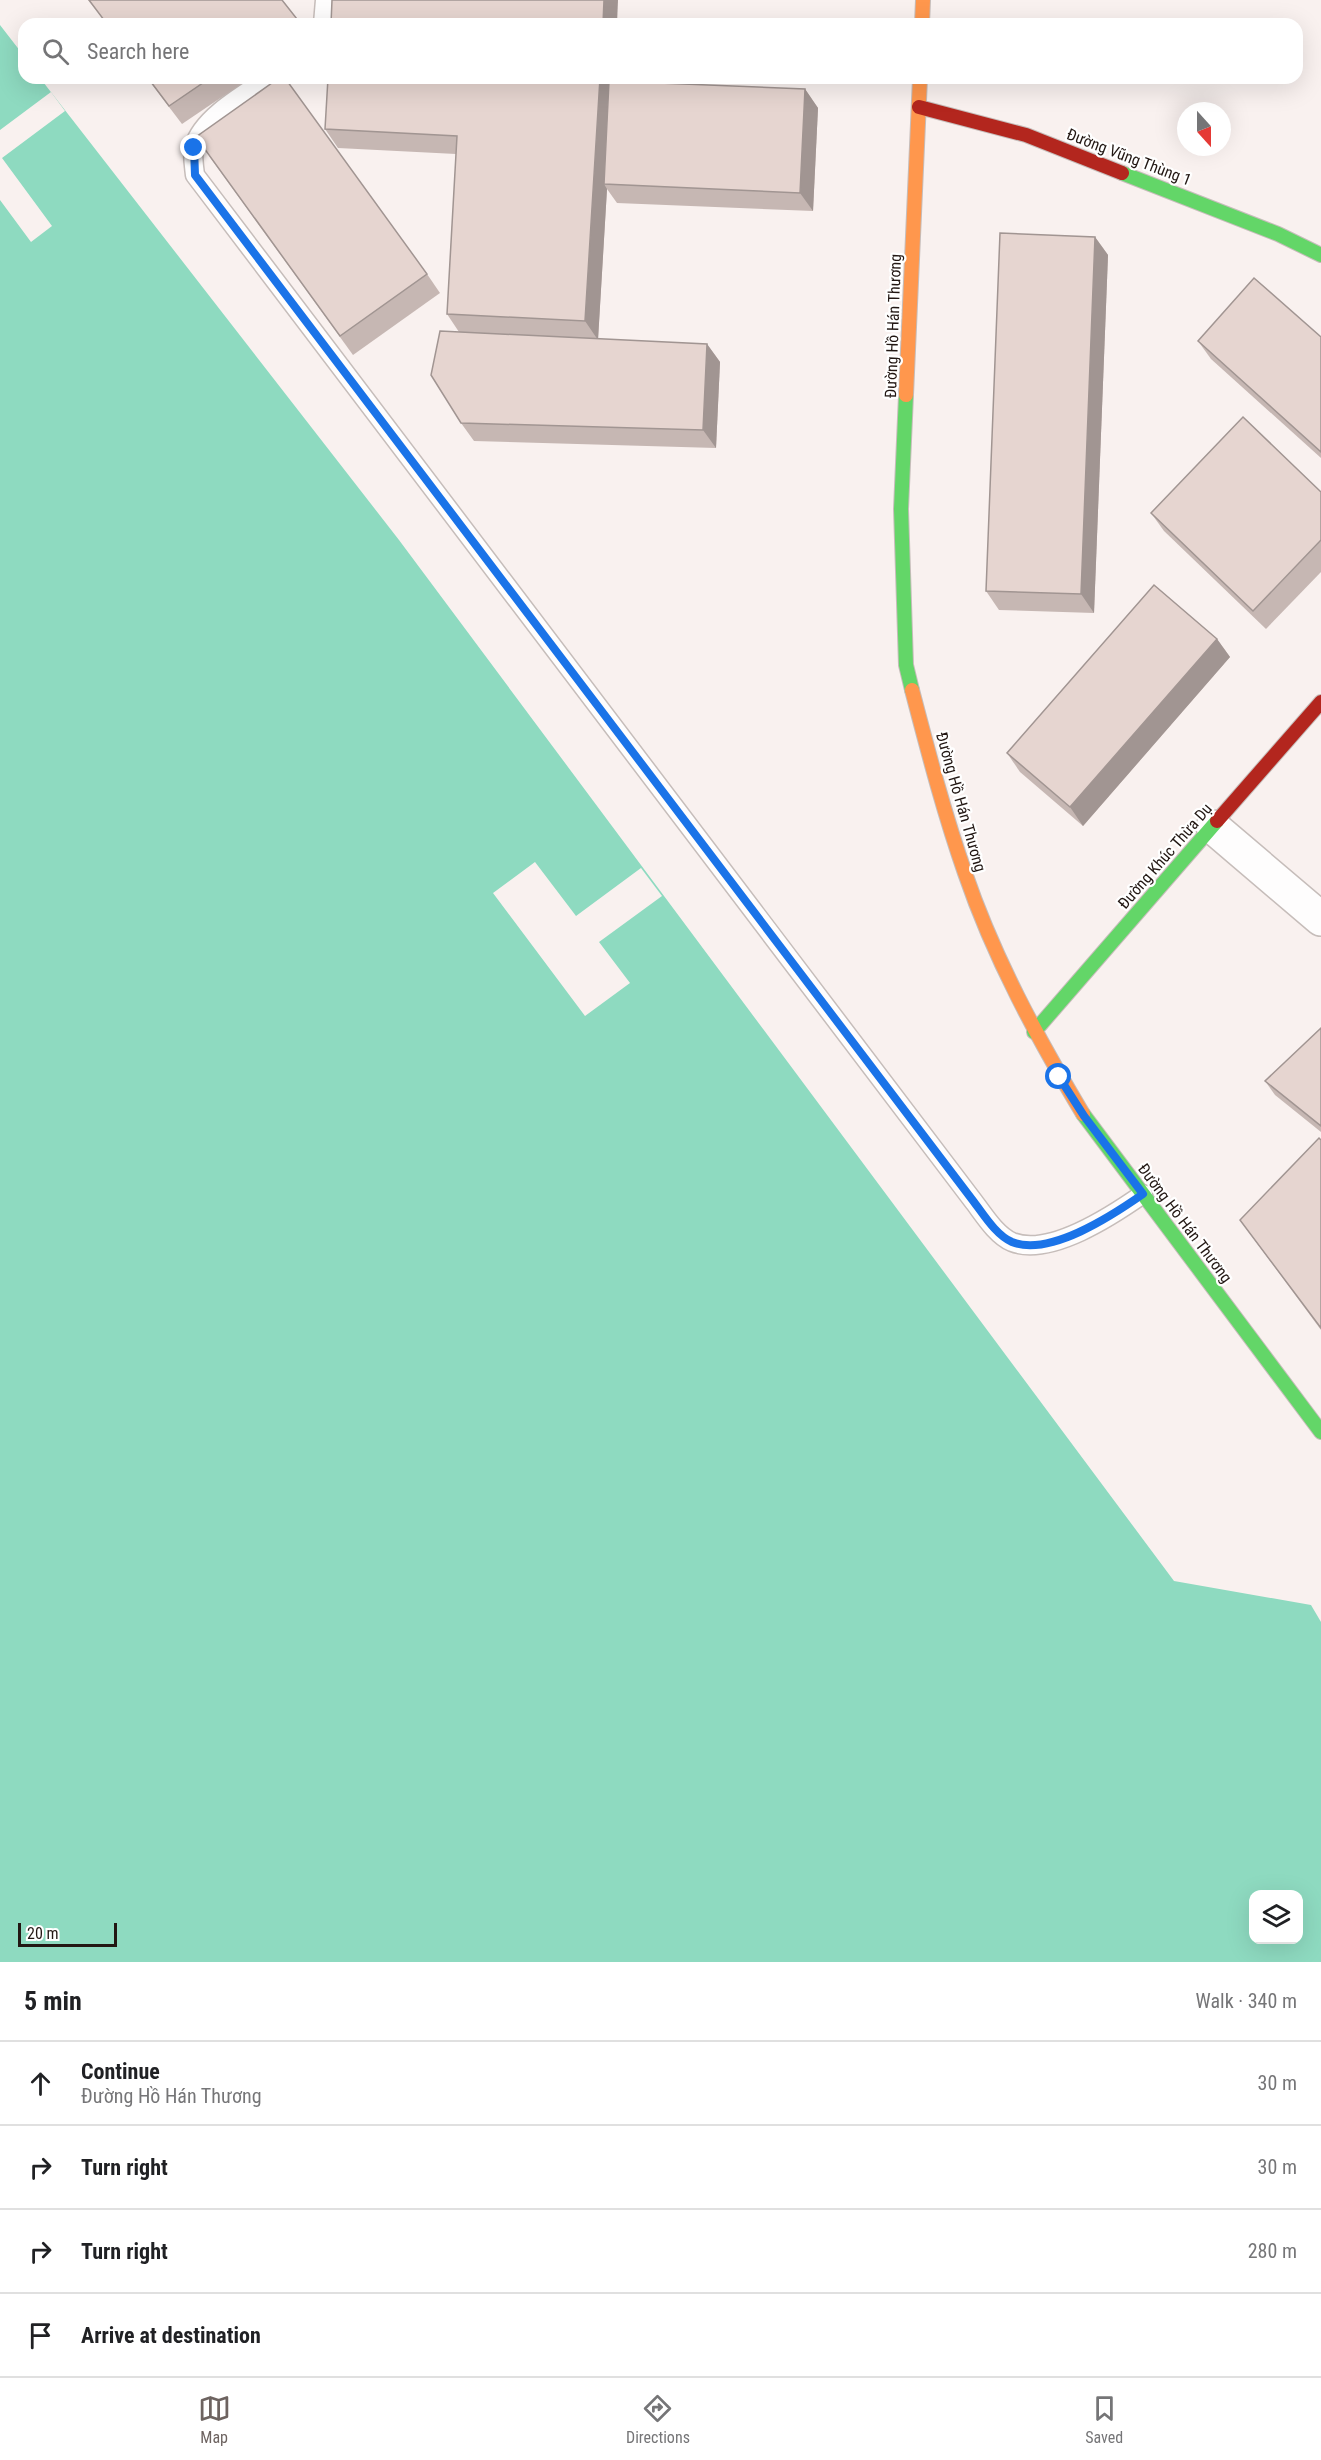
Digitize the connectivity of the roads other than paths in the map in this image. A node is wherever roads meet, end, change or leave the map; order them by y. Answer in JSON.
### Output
{"nodes":[{"id":1,"x":325,"y":0,"type":"edge"},
{"id":2,"x":923,"y":0,"type":"edge"},
{"id":3,"x":324,"y":18,"type":"edge"},
{"id":4,"x":922,"y":18,"type":"edge"},
{"id":5,"x":260,"y":84,"type":"edge"},
{"id":6,"x":920,"y":84,"type":"edge"},
{"id":7,"x":919,"y":107,"type":"junction"},
{"id":8,"x":1321,"y":254,"type":"edge"},
{"id":9,"x":1321,"y":702,"type":"edge"},
{"id":10,"x":1213,"y":827,"type":"junction"},
{"id":11,"x":1321,"y":919,"type":"edge"},
{"id":12,"x":1034,"y":1032,"type":"junction"},
{"id":13,"x":1143,"y":1194,"type":"junction"},
{"id":14,"x":1321,"y":1432,"type":"edge"}],
"edges":[{"from":1,"to":3,"type":"lane"},
{"from":2,"to":4,"type":"street"},
{"from":5,"to":13,"type":"lane"},
{"from":6,"to":7,"type":"street","name":"Đường Hồ Hán Thương"},
{"from":7,"to":8,"type":"street","name":"Đường Vũng Thùng 1"},
{"from":7,"to":12,"type":"street","name":"Đường Hồ Hán Thương"},
{"from":9,"to":10,"type":"street","name":"Đường Khúc Thừa Dụ"},
{"from":10,"to":11,"type":"street"},
{"from":10,"to":12,"type":"street","name":"Đường Khúc Thừa Dụ"},
{"from":12,"to":13,"type":"street","name":"Đường Hồ Hán Thương"},
{"from":13,"to":14,"type":"street","name":"Đường Hồ Hán Thương"}]}
